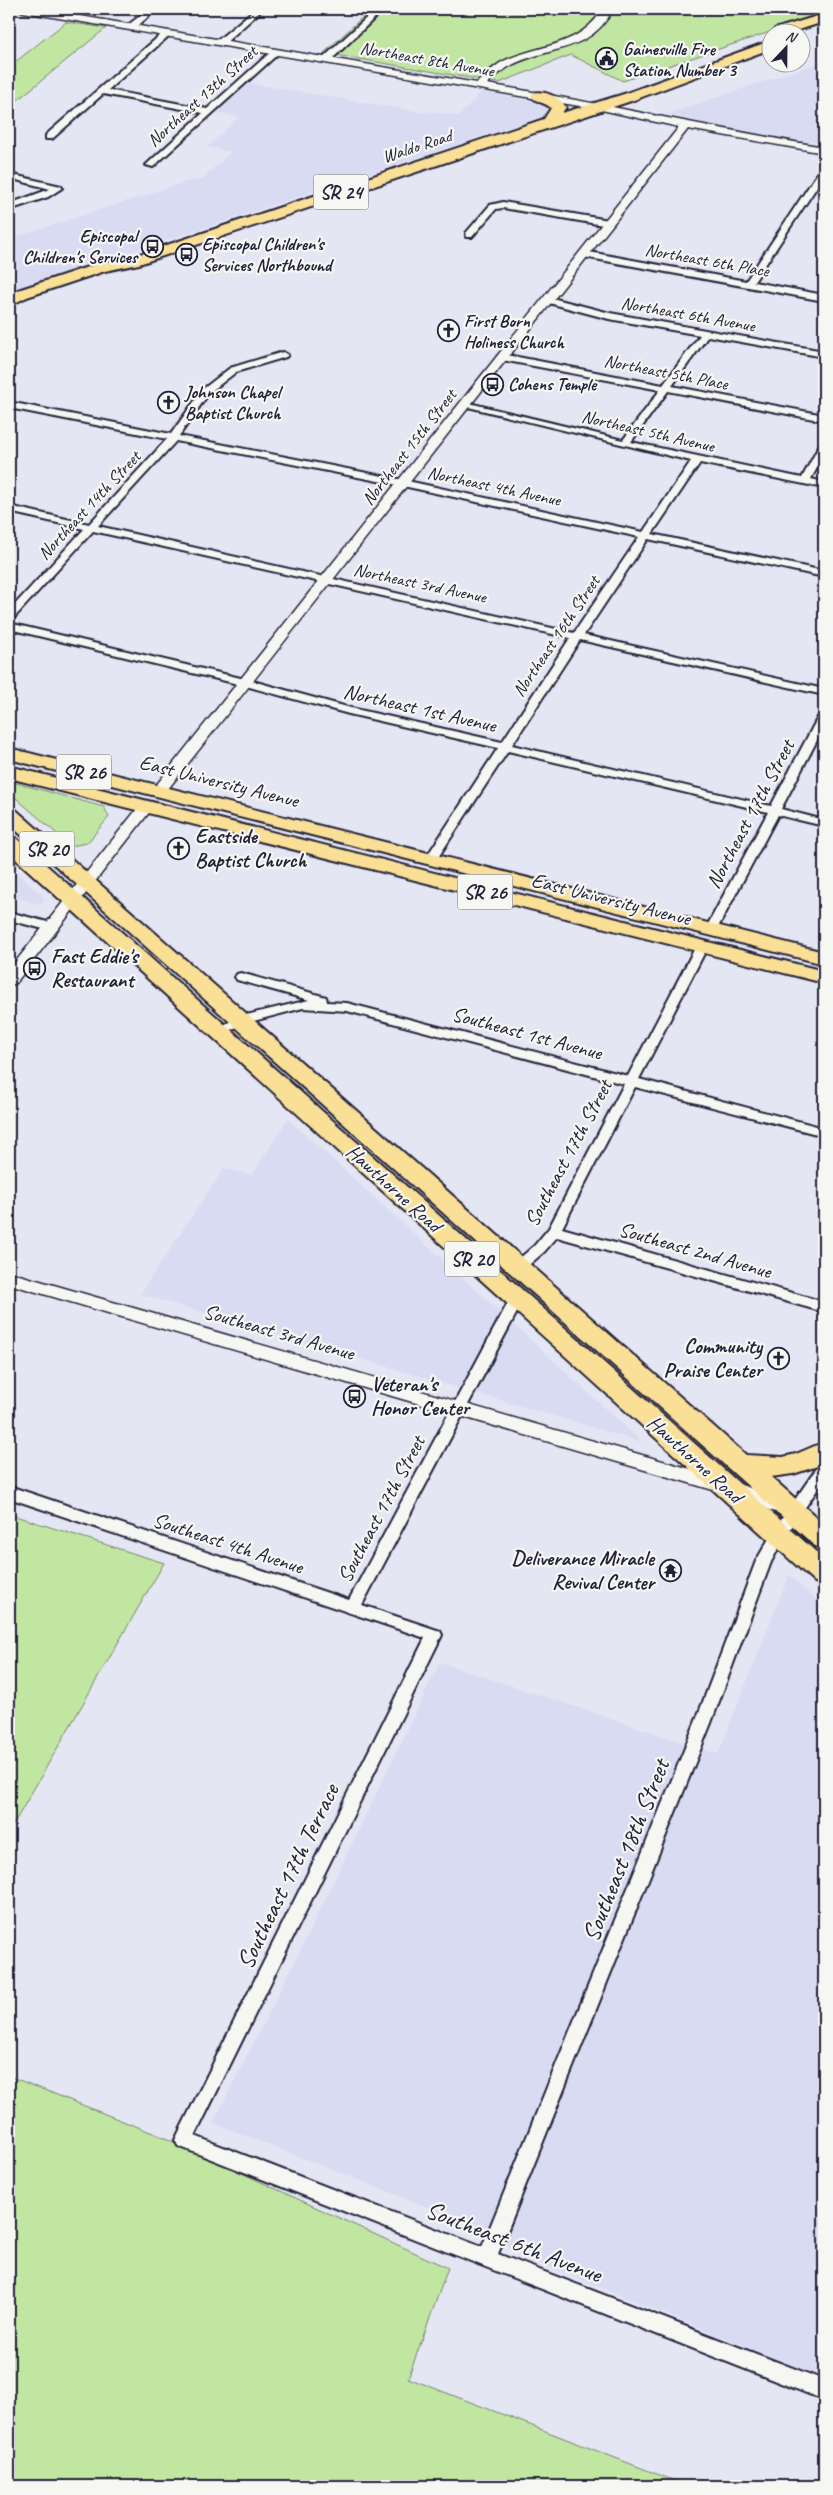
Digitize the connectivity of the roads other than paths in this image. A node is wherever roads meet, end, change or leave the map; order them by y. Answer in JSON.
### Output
{"nodes":[{"id":1,"x":23,"y":9,"type":"edge"},
{"id":2,"x":153,"y":9,"type":"edge"},
{"id":3,"x":259,"y":9,"type":"edge"},
{"id":4,"x":380,"y":9,"type":"edge"},
{"id":5,"x":608,"y":9,"type":"edge"},
{"id":6,"x":48,"y":11,"type":"edge"},
{"id":7,"x":824,"y":18,"type":"edge"},
{"id":8,"x":810,"y":22,"type":"edge"},
{"id":9,"x":131,"y":27,"type":"junction"},
{"id":10,"x":824,"y":27,"type":"edge"},
{"id":11,"x":810,"y":32,"type":"edge"},
{"id":12,"x":168,"y":33,"type":"junction"},
{"id":13,"x":760,"y":40,"type":"edge"},
{"id":14,"x":221,"y":42,"type":"junction"},
{"id":15,"x":760,"y":49,"type":"edge"},
{"id":16,"x":276,"y":52,"type":"junction"},
{"id":17,"x":326,"y":60,"type":"junction"},
{"id":18,"x":480,"y":86,"type":"junction"},
{"id":19,"x":100,"y":91,"type":"junction"},
{"id":20,"x":538,"y":96,"type":"junction"},
{"id":21,"x":597,"y":106,"type":"junction"},
{"id":22,"x":208,"y":112,"type":"junction"},
{"id":23,"x":548,"y":124,"type":"junction"},
{"id":24,"x":686,"y":125,"type":"junction"},
{"id":25,"x":50,"y":137,"type":"dead end"},
{"id":26,"x":824,"y":150,"type":"edge"},
{"id":27,"x":150,"y":166,"type":"dead end"},
{"id":28,"x":824,"y":170,"type":"edge"},
{"id":29,"x":9,"y":176,"type":"edge"},
{"id":30,"x":9,"y":206,"type":"edge"},
{"id":31,"x":609,"y":223,"type":"junction"},
{"id":32,"x":469,"y":235,"type":"dead end"},
{"id":33,"x":584,"y":254,"type":"junction"},
{"id":34,"x":748,"y":284,"type":"junction"},
{"id":35,"x":824,"y":298,"type":"edge"},
{"id":36,"x":548,"y":300,"type":"junction"},
{"id":37,"x":9,"y":302,"type":"edge"},
{"id":38,"x":706,"y":333,"type":"junction"},
{"id":39,"x":824,"y":354,"type":"edge"},
{"id":40,"x":283,"y":355,"type":"dead end"},
{"id":41,"x":502,"y":357,"type":"junction"},
{"id":42,"x":666,"y":388,"type":"junction"},
{"id":43,"x":9,"y":405,"type":"edge"},
{"id":44,"x":465,"y":405,"type":"junction"},
{"id":45,"x":824,"y":418,"type":"edge"},
{"id":46,"x":173,"y":438,"type":"junction"},
{"id":47,"x":626,"y":442,"type":"junction"},
{"id":48,"x":824,"y":446,"type":"edge"},
{"id":49,"x":696,"y":460,"type":"junction"},
{"id":50,"x":805,"y":481,"type":"junction"},
{"id":51,"x":403,"y":483,"type":"junction"},
{"id":52,"x":824,"y":485,"type":"edge"},
{"id":53,"x":9,"y":509,"type":"edge"},
{"id":54,"x":91,"y":527,"type":"junction"},
{"id":55,"x":645,"y":535,"type":"junction"},
{"id":56,"x":824,"y":574,"type":"edge"},
{"id":57,"x":326,"y":580,"type":"junction"},
{"id":58,"x":9,"y":617,"type":"edge"},
{"id":59,"x":9,"y":626,"type":"edge"},
{"id":60,"x":578,"y":635,"type":"junction"},
{"id":61,"x":245,"y":682,"type":"junction"},
{"id":62,"x":824,"y":692,"type":"edge"},
{"id":63,"x":824,"y":717,"type":"edge"},
{"id":64,"x":505,"y":746,"type":"junction"},
{"id":65,"x":9,"y":753,"type":"edge"},
{"id":66,"x":9,"y":772,"type":"edge"},
{"id":67,"x":159,"y":791,"type":"junction"},
{"id":68,"x":146,"y":807,"type":"junction"},
{"id":69,"x":775,"y":811,"type":"junction"},
{"id":70,"x":9,"y":814,"type":"edge"},
{"id":71,"x":824,"y":823,"type":"edge"},
{"id":72,"x":9,"y":842,"type":"edge"},
{"id":73,"x":431,"y":859,"type":"junction"},
{"id":74,"x":420,"y":876,"type":"junction"},
{"id":75,"x":79,"y":891,"type":"junction"},
{"id":76,"x":9,"y":916,"type":"edge"},
{"id":77,"x":50,"y":927,"type":"junction"},
{"id":78,"x":706,"y":938,"type":"junction"},
{"id":79,"x":824,"y":958,"type":"edge"},
{"id":80,"x":241,"y":977,"type":"dead end"},
{"id":81,"x":824,"y":977,"type":"edge"},
{"id":82,"x":9,"y":980,"type":"edge"},
{"id":83,"x":347,"y":1007,"type":"junction"},
{"id":84,"x":242,"y":1020,"type":"junction"},
{"id":85,"x":219,"y":1031,"type":"junction"},
{"id":86,"x":631,"y":1082,"type":"junction"},
{"id":87,"x":824,"y":1132,"type":"edge"},
{"id":88,"x":554,"y":1231,"type":"junction"},
{"id":89,"x":518,"y":1267,"type":"junction"},
{"id":90,"x":9,"y":1278,"type":"edge"},
{"id":91,"x":517,"y":1299,"type":"junction"},
{"id":92,"x":824,"y":1307,"type":"edge"},
{"id":93,"x":458,"y":1408,"type":"junction"},
{"id":94,"x":824,"y":1452,"type":"edge"},
{"id":95,"x":738,"y":1462,"type":"junction"},
{"id":96,"x":824,"y":1468,"type":"edge"},
{"id":97,"x":725,"y":1486,"type":"junction"},
{"id":98,"x":9,"y":1492,"type":"edge"},
{"id":99,"x":794,"y":1512,"type":"junction"},
{"id":100,"x":779,"y":1534,"type":"junction"},
{"id":101,"x":824,"y":1539,"type":"edge"},
{"id":102,"x":824,"y":1575,"type":"edge"},
{"id":103,"x":353,"y":1607,"type":"junction"},
{"id":104,"x":434,"y":1635,"type":"joint"},
{"id":105,"x":184,"y":2140,"type":"joint"},
{"id":106,"x":487,"y":2259,"type":"junction"},
{"id":107,"x":824,"y":2390,"type":"edge"}],
"edges":[{"from":1,"to":6,"type":"street","name":"Northeast 8th Avenue"},
{"from":2,"to":9,"type":"street"},
{"from":3,"to":14,"type":"street"},
{"from":4,"to":17,"type":"street"},
{"from":5,"to":18,"type":"street"},
{"from":6,"to":9,"type":"street","name":"Northeast 8th Avenue"},
{"from":7,"to":8,"type":"highway"},
{"from":9,"to":12,"type":"street","name":"Northeast 8th Avenue"},
{"from":10,"to":11,"type":"highway"},
{"from":12,"to":14,"type":"street","name":"Northeast 8th Avenue"},
{"from":12,"to":19,"type":"street"},
{"from":13,"to":21,"type":"highway","name":"Waldo Road","number":"SR 24"},
{"from":14,"to":16,"type":"street","name":"Northeast 8th Avenue"},
{"from":15,"to":21,"type":"highway","name":"Waldo Road","number":"SR 24"},
{"from":16,"to":17,"type":"street","name":"Northeast 8th Avenue"},
{"from":16,"to":22,"type":"street","name":"Northeast 13th Street"},
{"from":17,"to":18,"type":"street","name":"Northeast 8th Avenue"},
{"from":18,"to":20,"type":"street","name":"Northeast 8th Avenue"},
{"from":19,"to":22,"type":"street"},
{"from":19,"to":25,"type":"street"},
{"from":20,"to":21,"type":"street","name":"Northeast 8th Avenue"},
{"from":20,"to":23,"type":"highway"},
{"from":21,"to":23,"type":"highway","name":"Waldo Road","number":"SR 24"},
{"from":21,"to":24,"type":"street","name":"Northeast 8th Avenue"},
{"from":22,"to":27,"type":"street","name":"Northeast 13th Street"},
{"from":23,"to":37,"type":"highway","name":"Waldo Road","number":"SR 24"},
{"from":24,"to":26,"type":"street","name":"Northeast 8th Avenue"},
{"from":24,"to":31,"type":"street","name":"Northeast 15th Street"},
{"from":28,"to":34,"type":"street"},
{"from":29,"to":30,"type":"street"},
{"from":31,"to":32,"type":"street"},
{"from":31,"to":33,"type":"street","name":"Northeast 15th Street"},
{"from":33,"to":34,"type":"street","name":"Northeast 6th Place"},
{"from":33,"to":36,"type":"street","name":"Northeast 15th Street"},
{"from":34,"to":35,"type":"street","name":"Northeast 6th Place"},
{"from":36,"to":38,"type":"street","name":"Northeast 6th Avenue"},
{"from":36,"to":41,"type":"street","name":"Northeast 15th Street"},
{"from":38,"to":39,"type":"street","name":"Northeast 6th Avenue"},
{"from":38,"to":42,"type":"street"},
{"from":40,"to":46,"type":"street"},
{"from":41,"to":42,"type":"street","name":"Northeast 5th Place"},
{"from":41,"to":44,"type":"street","name":"Northeast 15th Street"},
{"from":42,"to":45,"type":"street","name":"Northeast 5th Place"},
{"from":42,"to":47,"type":"street"},
{"from":43,"to":46,"type":"street","name":"Northeast 4th Avenue"},
{"from":44,"to":47,"type":"street","name":"Northeast 5th Avenue"},
{"from":44,"to":51,"type":"street","name":"Northeast 15th Street"},
{"from":46,"to":51,"type":"street","name":"Northeast 4th Avenue"},
{"from":46,"to":54,"type":"street","name":"Northeast 14th Street"},
{"from":47,"to":49,"type":"street","name":"Northeast 5th Avenue"},
{"from":48,"to":50,"type":"street"},
{"from":49,"to":50,"type":"street","name":"Northeast 5th Avenue"},
{"from":49,"to":55,"type":"street","name":"Northeast 16th Street"},
{"from":50,"to":52,"type":"street","name":"Northeast 5th Avenue"},
{"from":51,"to":55,"type":"street","name":"Northeast 4th Avenue"},
{"from":51,"to":57,"type":"street","name":"Northeast 15th Street"},
{"from":53,"to":54,"type":"street","name":"Northeast 3rd Avenue"},
{"from":54,"to":57,"type":"street","name":"Northeast 3rd Avenue"},
{"from":54,"to":58,"type":"street","name":"Northeast 14th Street"},
{"from":55,"to":56,"type":"street","name":"Northeast 4th Avenue"},
{"from":55,"to":60,"type":"street","name":"Northeast 16th Street"},
{"from":57,"to":60,"type":"street","name":"Northeast 3rd Avenue"},
{"from":57,"to":61,"type":"street","name":"Northeast 15th Street"},
{"from":59,"to":61,"type":"street","name":"Northeast 1st Avenue"},
{"from":60,"to":62,"type":"street","name":"Northeast 3rd Avenue"},
{"from":60,"to":64,"type":"street","name":"Northeast 16th Street"},
{"from":61,"to":64,"type":"street","name":"Northeast 1st Avenue"},
{"from":61,"to":67,"type":"street","name":"Northeast 15th Street"},
{"from":63,"to":69,"type":"street","name":"Northeast 17th Street"},
{"from":64,"to":69,"type":"street","name":"Northeast 1st Avenue"},
{"from":64,"to":73,"type":"street","name":"Northeast 16th Street"},
{"from":65,"to":67,"type":"main road","name":"East University Avenue","number":"SR 26"},
{"from":66,"to":68,"type":"main road","name":"East University Avenue","number":"SR 26"},
{"from":67,"to":68,"type":"main road"},
{"from":67,"to":73,"type":"main road","name":"East University Avenue","number":"SR 26"},
{"from":68,"to":74,"type":"main road","name":"East University Avenue","number":"SR 26"},
{"from":68,"to":75,"type":"street"},
{"from":69,"to":71,"type":"street","name":"Northeast 1st Avenue"},
{"from":69,"to":78,"type":"street","name":"Northeast 17th Street"},
{"from":70,"to":75,"type":"highway","name":"Hawthorne Road","number":"SR 20"},
{"from":72,"to":75,"type":"highway","name":"Hawthorne Road","number":"SR 20"},
{"from":73,"to":74,"type":"main road"},
{"from":73,"to":78,"type":"main road","name":"East University Avenue","number":"SR 26"},
{"from":74,"to":78,"type":"main road","name":"East University Avenue","number":"SR 26"},
{"from":75,"to":77,"type":"street"},
{"from":75,"to":84,"type":"highway","name":"Hawthorne Road","number":"SR 20"},
{"from":75,"to":85,"type":"highway","name":"Hawthorne Road","number":"SR 20"},
{"from":76,"to":77,"type":"street"},
{"from":77,"to":82,"type":"street"},
{"from":78,"to":79,"type":"main road","name":"East University Avenue","number":"SR 26"},
{"from":78,"to":81,"type":"main road","name":"East University Avenue","number":"SR 26"},
{"from":78,"to":86,"type":"street","name":"Southeast 17th Street"},
{"from":80,"to":83,"type":"street"},
{"from":83,"to":84,"type":"street","name":"Southeast 1st Avenue"},
{"from":83,"to":86,"type":"street","name":"Southeast 1st Avenue"},
{"from":84,"to":85,"type":"street","name":"Southeast 1st Avenue"},
{"from":84,"to":89,"type":"highway","name":"Hawthorne Road","number":"SR 20"},
{"from":85,"to":91,"type":"highway","name":"Hawthorne Road","number":"SR 20"},
{"from":86,"to":87,"type":"street","name":"Southeast 1st Avenue"},
{"from":86,"to":88,"type":"street","name":"Southeast 17th Street"},
{"from":88,"to":89,"type":"street","name":"Southeast 17th Street"},
{"from":88,"to":92,"type":"street","name":"Southeast 2nd Avenue"},
{"from":89,"to":95,"type":"highway","name":"Hawthorne Road","number":"SR 20"},
{"from":90,"to":93,"type":"street","name":"Southeast 3rd Avenue"},
{"from":91,"to":93,"type":"street","name":"Southeast 17th Street"},
{"from":91,"to":97,"type":"highway","name":"Hawthorne Road","number":"SR 20"},
{"from":93,"to":97,"type":"street","name":"Southeast 3rd Avenue"},
{"from":93,"to":103,"type":"street","name":"Southeast 17th Street"},
{"from":94,"to":95,"type":"highway"},
{"from":95,"to":99,"type":"highway","name":"Hawthorne Road","number":"SR 20"},
{"from":96,"to":99,"type":"street","name":"Southeast 18th Street"},
{"from":97,"to":99,"type":"street","name":"Southeast 3rd Avenue"},
{"from":97,"to":100,"type":"highway","name":"Hawthorne Road","number":"SR 20"},
{"from":98,"to":103,"type":"street","name":"Southeast 4th Avenue"},
{"from":99,"to":100,"type":"street","name":"Southeast 18th Street"},
{"from":99,"to":101,"type":"highway","name":"Hawthorne Road","number":"SR 20"},
{"from":100,"to":102,"type":"highway","name":"Hawthorne Road","number":"SR 20"},
{"from":100,"to":106,"type":"street","name":"Southeast 18th Street"},
{"from":103,"to":104,"type":"street","name":"Southeast 4th Avenue"},
{"from":104,"to":105,"type":"street","name":"Southeast 17th Terrace"},
{"from":105,"to":106,"type":"street","name":"Southeast 6th Avenue"},
{"from":106,"to":107,"type":"street","name":"Southeast 6th Avenue"}]}
